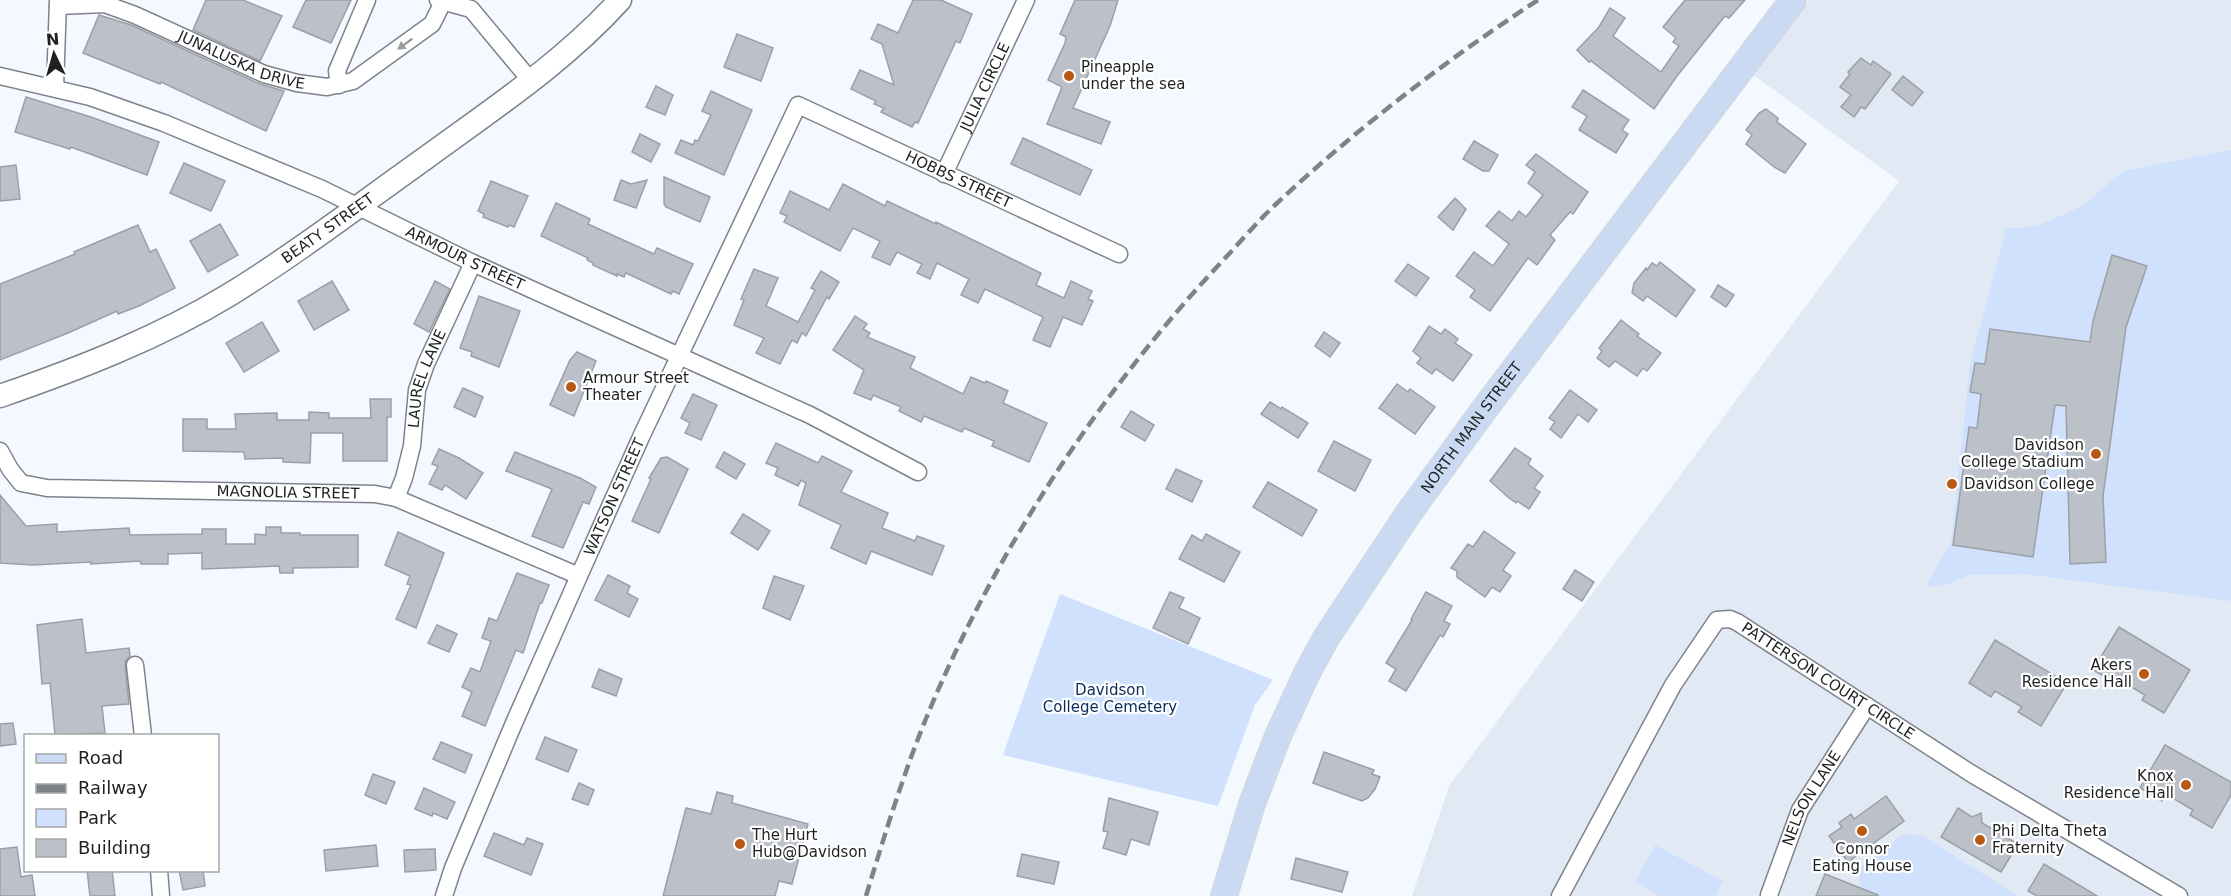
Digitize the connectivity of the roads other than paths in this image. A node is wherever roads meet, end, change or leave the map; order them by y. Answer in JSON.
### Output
{"nodes":[{"id":1,"x":367,"y":0,"type":"edge"},
{"id":2,"x":620,"y":0,"type":"edge"},
{"id":3,"x":1026,"y":0,"type":"edge"},
{"id":4,"x":1793,"y":0,"type":"edge"},
{"id":5,"x":440,"y":1,"type":"edge"},
{"id":6,"x":58,"y":3,"type":"edge"},
{"id":7,"x":476,"y":4,"type":"edge"},
{"id":8,"x":137,"y":7,"type":"edge"},
{"id":9,"x":0,"y":76,"type":"edge"},
{"id":10,"x":531,"y":81,"type":"junction"},
{"id":11,"x":339,"y":85,"type":"junction"},
{"id":12,"x":54,"y":88,"type":"junction"},
{"id":13,"x":798,"y":105,"type":"joint"},
{"id":14,"x":944,"y":174,"type":"junction"},
{"id":15,"x":358,"y":206,"type":"junction"},
{"id":16,"x":1119,"y":254,"type":"dead end"},
{"id":17,"x":473,"y":263,"type":"junction"},
{"id":18,"x":680,"y":356,"type":"junction"},
{"id":19,"x":0,"y":396,"type":"edge"},
{"id":20,"x":0,"y":451,"type":"edge"},
{"id":21,"x":918,"y":472,"type":"dead end"},
{"id":22,"x":396,"y":498,"type":"junction"},
{"id":23,"x":579,"y":576,"type":"junction"},
{"id":24,"x":135,"y":665,"type":"dead end"},
{"id":25,"x":1867,"y":706,"type":"junction"},
{"id":26,"x":143,"y":734,"type":"edge"},
{"id":27,"x":159,"y":872,"type":"edge"},
{"id":28,"x":1769,"y":895,"type":"edge"},
{"id":29,"x":162,"y":896,"type":"edge"},
{"id":30,"x":444,"y":896,"type":"edge"},
{"id":31,"x":1224,"y":896,"type":"edge"},
{"id":32,"x":1560,"y":896,"type":"edge"},
{"id":33,"x":2180,"y":896,"type":"edge"}],
"edges":[{"from":1,"to":11,"type":"street"},
{"from":2,"to":10,"type":"street","name":"BEATY STREET"},
{"from":3,"to":14,"type":"street","name":"JULIA CIRCLE"},
{"from":4,"to":31,"type":"main road","name":"NORTH MAIN STREET"},
{"from":5,"to":7,"type":"street"},
{"from":5,"to":11,"type":"street","one_way":true},
{"from":6,"to":8,"type":"street","name":"JUNALUSKA DRIVE"},
{"from":6,"to":12,"type":"street"},
{"from":7,"to":10,"type":"street"},
{"from":8,"to":11,"type":"street","name":"JUNALUSKA DRIVE"},
{"from":9,"to":12,"type":"street","name":"ARMOUR STREET"},
{"from":10,"to":15,"type":"street","name":"BEATY STREET"},
{"from":12,"to":15,"type":"street","name":"ARMOUR STREET"},
{"from":13,"to":14,"type":"street","name":"HOBBS STREET"},
{"from":13,"to":18,"type":"street","name":"WATSON STREET"},
{"from":14,"to":16,"type":"street","name":"HOBBS STREET"},
{"from":15,"to":17,"type":"street","name":"ARMOUR STREET"},
{"from":15,"to":19,"type":"street","name":"BEATY STREET"},
{"from":17,"to":18,"type":"street","name":"ARMOUR STREET"},
{"from":17,"to":22,"type":"street","name":"LAUREL LANE"},
{"from":18,"to":21,"type":"street","name":"ARMOUR STREET"},
{"from":18,"to":23,"type":"street","name":"WATSON STREET"},
{"from":20,"to":22,"type":"street","name":"MAGNOLIA STREET"},
{"from":22,"to":23,"type":"street","name":"MAGNOLIA STREET"},
{"from":23,"to":30,"type":"street","name":"WATSON STREET"},
{"from":24,"to":26,"type":"street"},
{"from":25,"to":28,"type":"street","name":"NELSON LANE"},
{"from":25,"to":32,"type":"street","name":"PATTERSON COURT CIRCLE"},
{"from":25,"to":33,"type":"street","name":"PATTERSON COURT CIRCLE"},
{"from":27,"to":29,"type":"street"}]}
